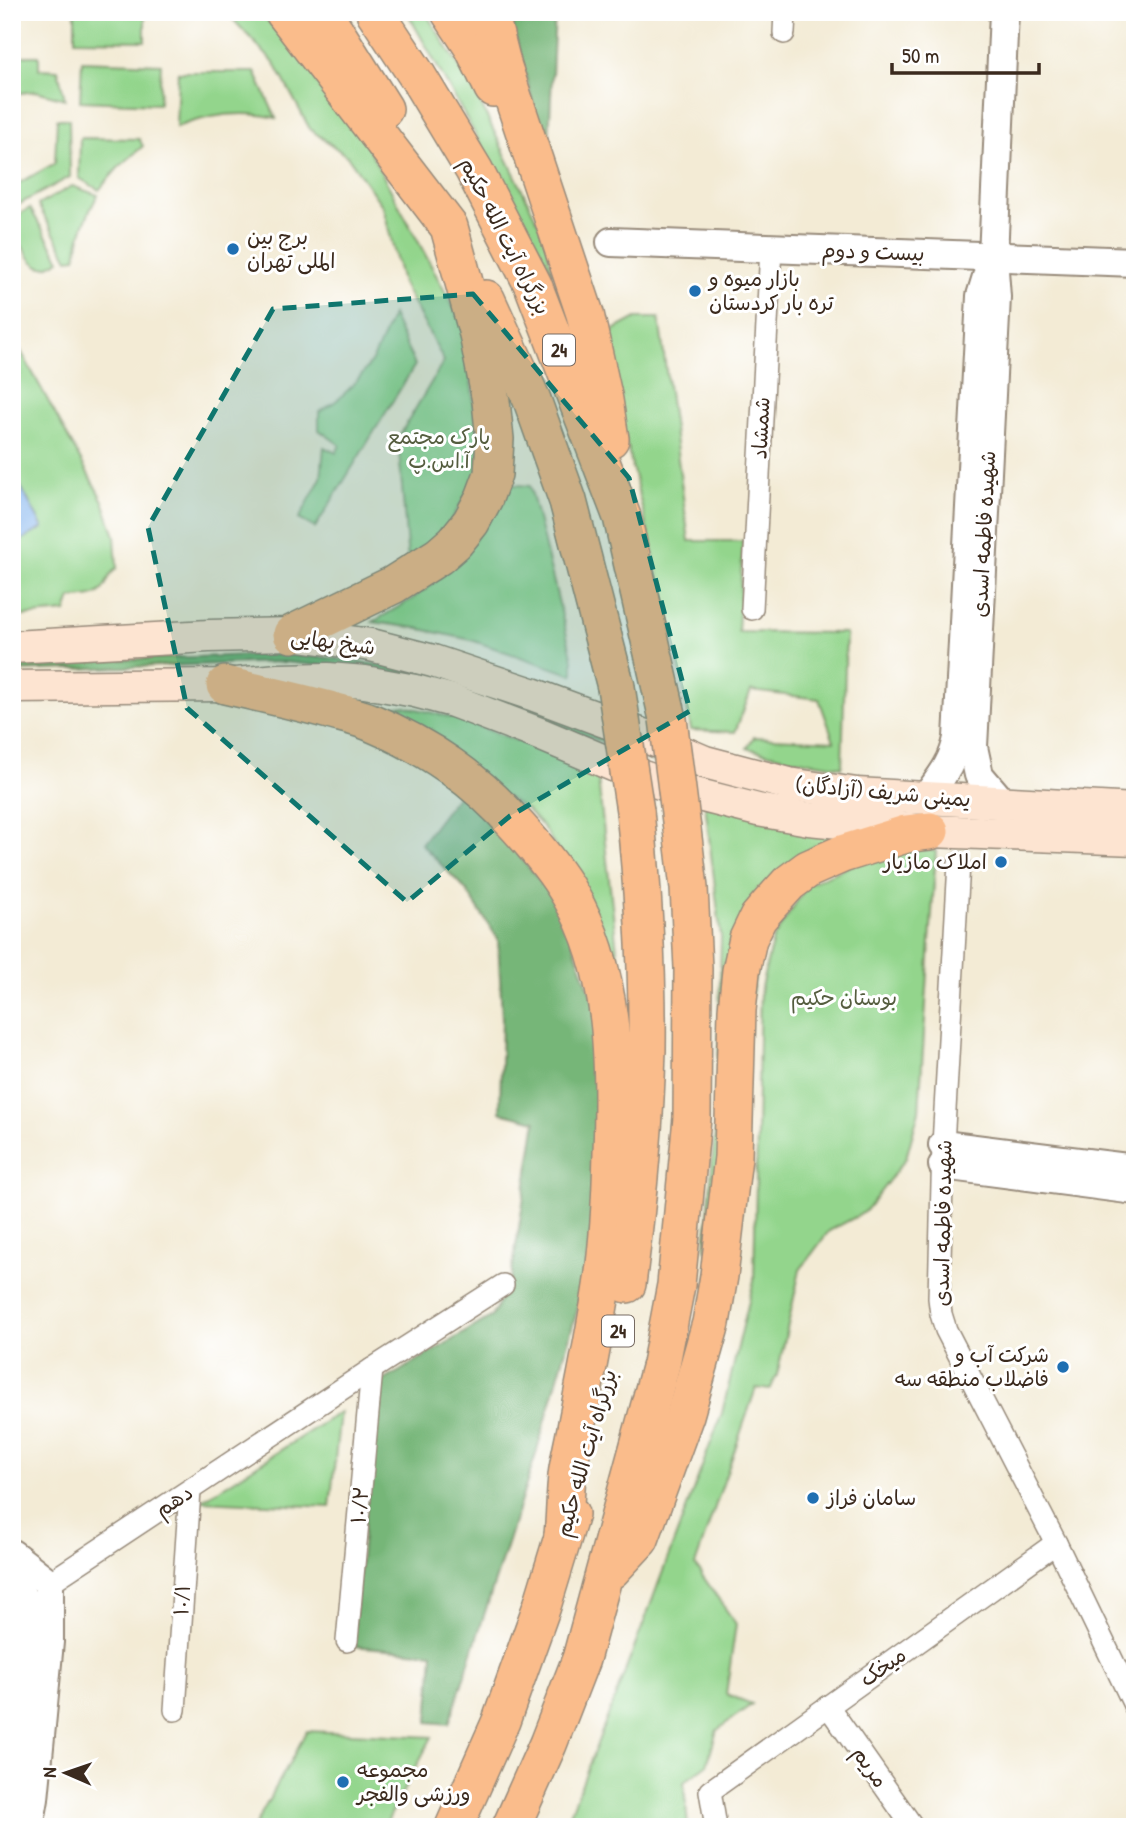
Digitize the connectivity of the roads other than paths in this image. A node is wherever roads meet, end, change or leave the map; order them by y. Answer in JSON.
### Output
{"nodes":[{"id":1,"x":284,"y":12,"type":"edge"},
{"id":2,"x":323,"y":12,"type":"edge"},
{"id":3,"x":375,"y":12,"type":"edge"},
{"id":4,"x":450,"y":12,"type":"edge"},
{"id":5,"x":489,"y":12,"type":"edge"},
{"id":6,"x":1004,"y":12,"type":"edge"},
{"id":7,"x":538,"y":176,"type":"junction"},
{"id":8,"x":449,"y":227,"type":"junction"},
{"id":9,"x":611,"y":242,"type":"dead end"},
{"id":10,"x":771,"y":248,"type":"junction"},
{"id":11,"x":993,"y":257,"type":"junction"},
{"id":12,"x":1135,"y":262,"type":"edge"},
{"id":13,"x":622,"y":517,"type":"junction"},
{"id":14,"x":752,"y":608,"type":"dead end"},
{"id":15,"x":292,"y":634,"type":"junction"},
{"id":16,"x":12,"y":647,"type":"edge"},
{"id":17,"x":225,"y":685,"type":"junction"},
{"id":18,"x":12,"y":687,"type":"edge"},
{"id":19,"x":654,"y":727,"type":"junction"},
{"id":20,"x":965,"y":746,"type":"junction"},
{"id":21,"x":637,"y":775,"type":"joint"},
{"id":22,"x":1002,"y":802,"type":"junction"},
{"id":23,"x":1135,"y":810,"type":"edge"},
{"id":24,"x":928,"y":815,"type":"junction"},
{"id":25,"x":1135,"y":839,"type":"edge"},
{"id":26,"x":958,"y":863,"type":"dead end"},
{"id":27,"x":943,"y":1155,"type":"junction"},
{"id":28,"x":1135,"y":1169,"type":"edge"},
{"id":29,"x":1135,"y":1190,"type":"edge"},
{"id":30,"x":503,"y":1285,"type":"dead end"},
{"id":31,"x":372,"y":1369,"type":"junction"},
{"id":32,"x":190,"y":1491,"type":"junction"},
{"id":33,"x":564,"y":1535,"type":"junction"},
{"id":34,"x":1056,"y":1543,"type":"junction"},
{"id":35,"x":12,"y":1554,"type":"edge"},
{"id":36,"x":603,"y":1578,"type":"junction"},
{"id":37,"x":49,"y":1583,"type":"junction"},
{"id":38,"x":17,"y":1589,"type":"edge"},
{"id":39,"x":347,"y":1641,"type":"dead end"},
{"id":40,"x":828,"y":1706,"type":"junction"},
{"id":41,"x":1135,"y":1707,"type":"edge"},
{"id":42,"x":175,"y":1710,"type":"dead end"},
{"id":43,"x":501,"y":1721,"type":"junction"},
{"id":44,"x":12,"y":1814,"type":"edge"},
{"id":45,"x":29,"y":1827,"type":"edge"},
{"id":46,"x":429,"y":1827,"type":"edge"},
{"id":47,"x":454,"y":1827,"type":"edge"},
{"id":48,"x":511,"y":1827,"type":"edge"},
{"id":49,"x":716,"y":1827,"type":"edge"},
{"id":50,"x":913,"y":1827,"type":"edge"}],
"edges":[{"from":1,"to":8,"type":"highway"},
{"from":2,"to":8,"type":"highway","number":"24"},
{"from":3,"to":13,"type":"highway","name":"بزرگراه آیت الله حکیم","number":"24"},
{"from":4,"to":7,"type":"highway"},
{"from":5,"to":7,"type":"highway"},
{"from":6,"to":11,"type":"street","name":"شهیده فاطمه اسدی"},
{"from":7,"to":13,"type":"highway"},
{"from":8,"to":15,"type":"highway"},
{"from":8,"to":33,"type":"highway","name":"بزرگراه آیت الله حکیم","number":"24","bridge":true},
{"from":9,"to":10,"type":"street","name":"بیست و دوم"},
{"from":10,"to":11,"type":"street","name":"بیست و دوم"},
{"from":10,"to":14,"type":"street","name":"شمشاد"},
{"from":11,"to":12,"type":"street","name":"بیست و دوم"},
{"from":11,"to":20,"type":"street","name":"شهیده فاطمه اسدی"},
{"from":13,"to":19,"type":"highway","name":"بزرگراه آیت الله حکیم","number":"24"},
{"from":15,"to":16,"type":"main road","name":"شیخ بهایی"},
{"from":15,"to":19,"type":"main road","name":"شیخ بهایی"},
{"from":17,"to":18,"type":"main road","name":"شیخ بهایی"},
{"from":17,"to":21,"type":"main road","name":"شیخ بهایی"},
{"from":17,"to":33,"type":"highway"},
{"from":19,"to":24,"type":"main road","name":"یمینی شریف (آزادگان)"},
{"from":19,"to":36,"type":"highway","number":"24","bridge":true},
{"from":20,"to":22,"type":"street","name":"شهیده فاطمه اسدی"},
{"from":20,"to":24,"type":"street","name":"شهیده فاطمه اسدی"},
{"from":21,"to":24,"type":"main road","name":"یمینی شریف (آزادگان)"},
{"from":22,"to":23,"type":"main road","name":"یمینی شریف (آزادگان)"},
{"from":22,"to":24,"type":"main road","name":"یمینی شریف (آزادگان)"},
{"from":24,"to":25,"type":"main road","name":"یمینی شریف (آزادگان)"},
{"from":24,"to":36,"type":"highway"},
{"from":26,"to":27,"type":"street","name":"شهیده فاطمه اسدی"},
{"from":27,"to":28,"type":"street"},
{"from":27,"to":29,"type":"street"},
{"from":27,"to":34,"type":"street","name":"شهیده فاطمه اسدی"},
{"from":30,"to":31,"type":"street","name":"دهم"},
{"from":31,"to":32,"type":"street","name":"دهم"},
{"from":31,"to":39,"type":"street","name":"۱۰/۲"},
{"from":32,"to":37,"type":"street","name":"دهم"},
{"from":32,"to":42,"type":"street","name":"۱۰/۱"},
{"from":33,"to":43,"type":"highway","name":"بزرگراه آیت الله حکیم","number":"24"},
{"from":34,"to":40,"type":"street","name":"میخک"},
{"from":34,"to":41,"type":"street","name":"شهیده فاطمه اسدی"},
{"from":35,"to":37,"type":"street"},
{"from":36,"to":48,"type":"highway","number":"24"},
{"from":37,"to":38,"type":"street"},
{"from":37,"to":45,"type":"street"},
{"from":38,"to":44,"type":"street"},
{"from":40,"to":49,"type":"street","name":"میخک"},
{"from":40,"to":50,"type":"street","name":"مریم"},
{"from":43,"to":46,"type":"highway"},
{"from":43,"to":47,"type":"highway","name":"بزرگراه آیت الله حکیم","number":"24"}]}
